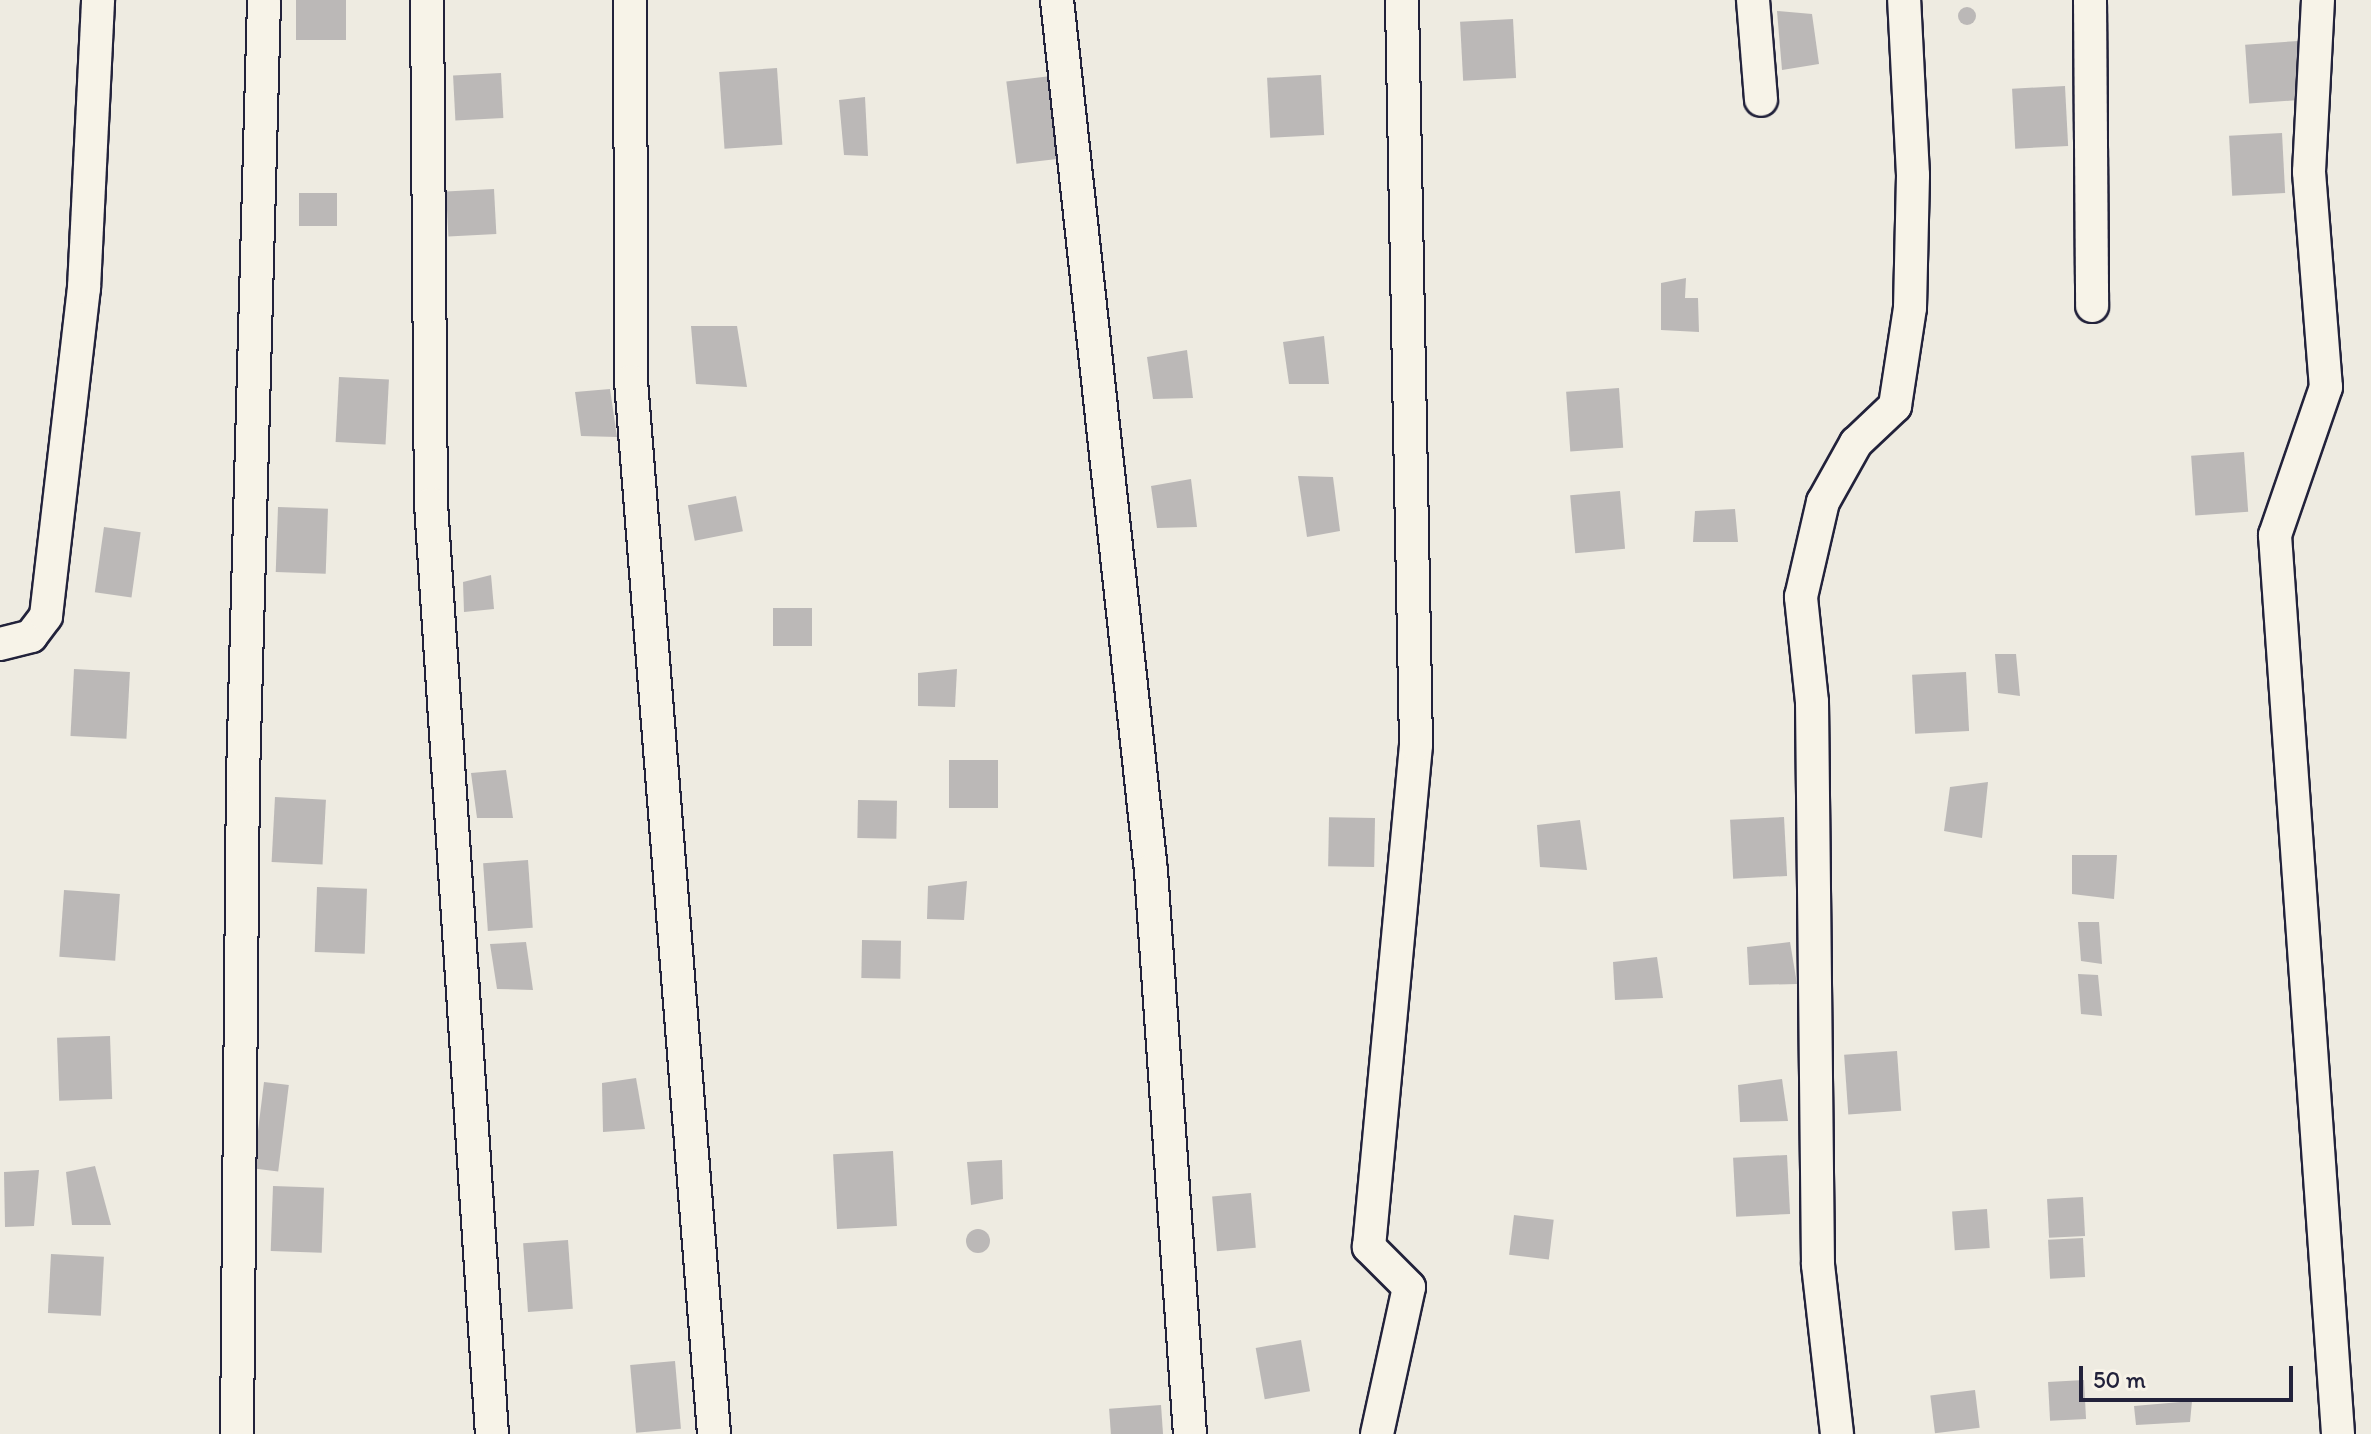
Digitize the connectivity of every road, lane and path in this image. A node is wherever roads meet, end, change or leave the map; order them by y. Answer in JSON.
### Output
{"nodes":[{"id":1,"x":98,"y":0,"type":"edge"},
{"id":2,"x":264,"y":0,"type":"edge"},
{"id":3,"x":427,"y":0,"type":"edge"},
{"id":4,"x":630,"y":0,"type":"edge"},
{"id":5,"x":1057,"y":0,"type":"edge"},
{"id":6,"x":1402,"y":0,"type":"edge"},
{"id":7,"x":1753,"y":0,"type":"edge"},
{"id":8,"x":1904,"y":0,"type":"edge"},
{"id":9,"x":2090,"y":0,"type":"edge"},
{"id":10,"x":2318,"y":0,"type":"edge"},
{"id":11,"x":1761,"y":100,"type":"dead end"},
{"id":12,"x":2092,"y":306,"type":"dead end"},
{"id":13,"x":0,"y":644,"type":"edge"},
{"id":14,"x":237,"y":1434,"type":"edge"},
{"id":15,"x":492,"y":1434,"type":"edge"},
{"id":16,"x":714,"y":1434,"type":"edge"},
{"id":17,"x":1190,"y":1434,"type":"edge"},
{"id":18,"x":1377,"y":1434,"type":"edge"},
{"id":19,"x":1837,"y":1434,"type":"edge"},
{"id":20,"x":2338,"y":1434,"type":"edge"}],
"edges":[{"from":1,"to":13,"type":"street"},
{"from":2,"to":14,"type":"street"},
{"from":3,"to":15,"type":"street"},
{"from":4,"to":16,"type":"street"},
{"from":5,"to":17,"type":"street"},
{"from":6,"to":18,"type":"street"},
{"from":7,"to":11,"type":"street"},
{"from":8,"to":19,"type":"street"},
{"from":9,"to":12,"type":"street"},
{"from":10,"to":20,"type":"street"}]}
